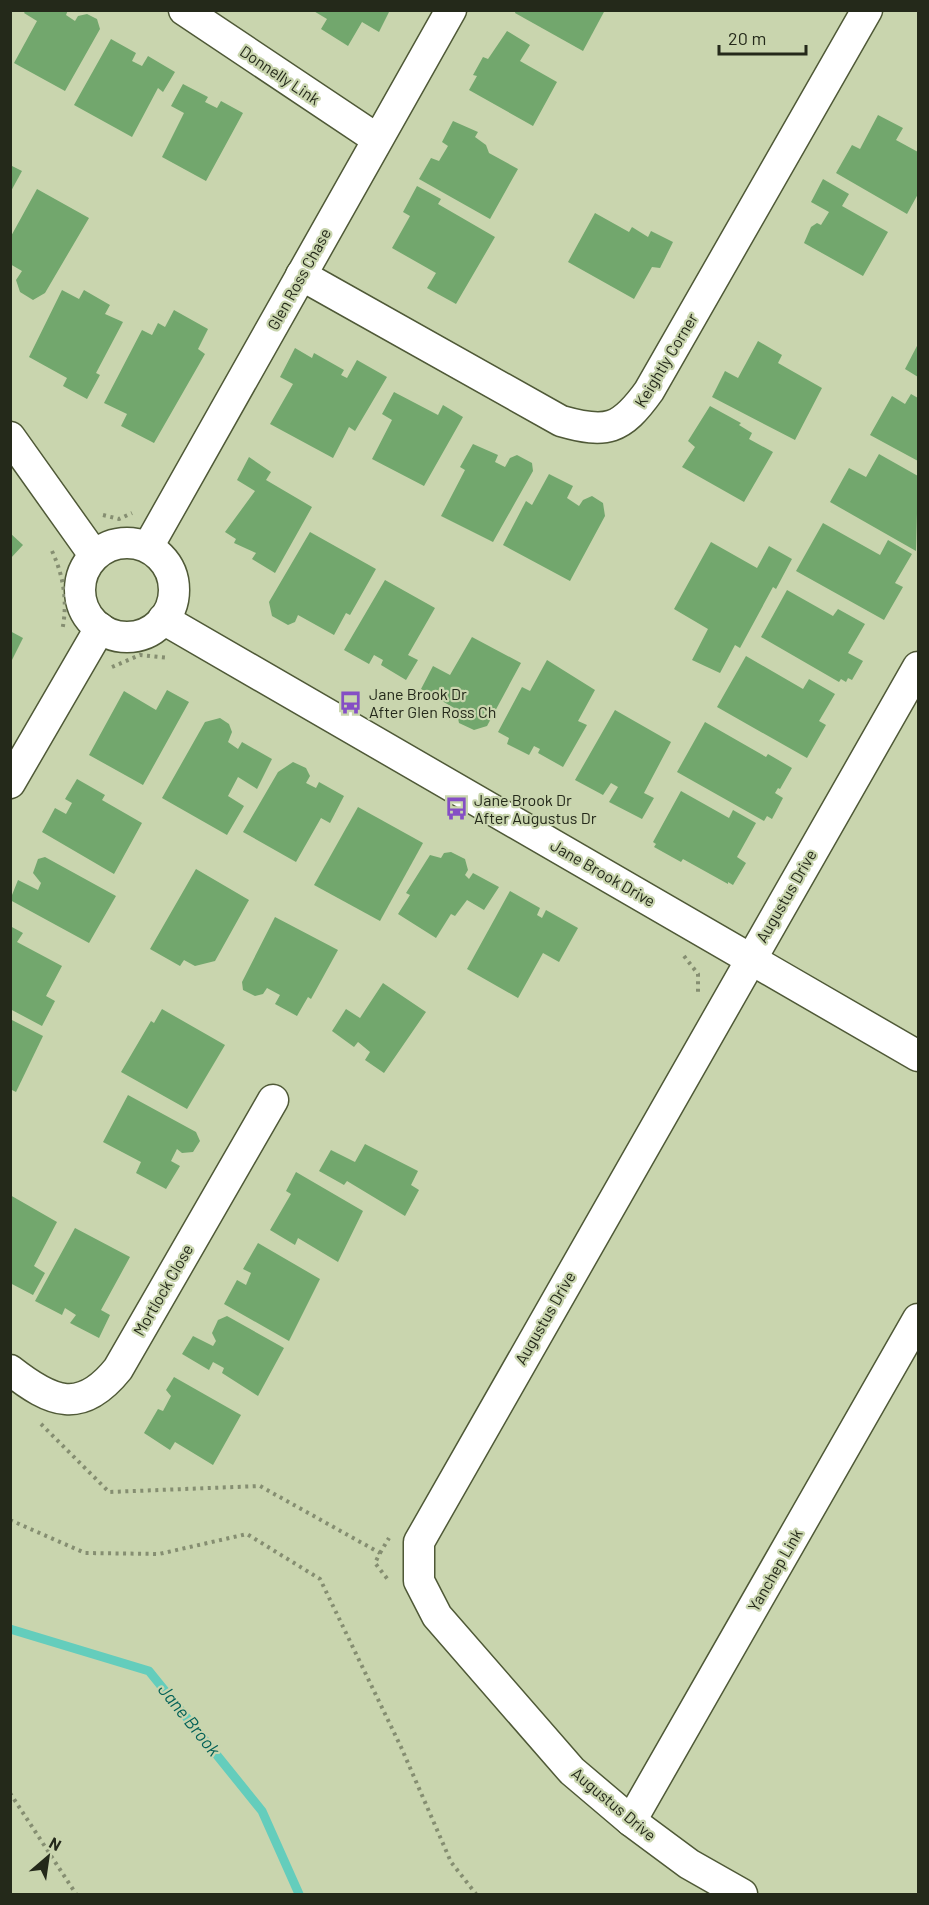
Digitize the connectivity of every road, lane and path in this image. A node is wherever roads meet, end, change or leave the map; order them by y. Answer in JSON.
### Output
{"nodes":[{"id":1,"x":184,"y":10,"type":"edge"},
{"id":2,"x":451,"y":10,"type":"edge"},
{"id":3,"x":867,"y":10,"type":"edge"},
{"id":4,"x":377,"y":139,"type":"junction"},
{"id":5,"x":301,"y":275,"type":"junction"},
{"id":6,"x":10,"y":437,"type":"edge"},
{"id":7,"x":148,"y":548,"type":"junction"},
{"id":8,"x":52,"y":550,"type":"dead end"},
{"id":9,"x":94,"y":555,"type":"junction"},
{"id":10,"x":164,"y":619,"type":"junction"},
{"id":11,"x":61,"y":634,"type":"dead end"},
{"id":12,"x":93,"y":639,"type":"junction"},
{"id":13,"x":172,"y":659,"type":"dead end"},
{"id":14,"x":918,"y":666,"type":"edge"},
{"id":15,"x":10,"y":783,"type":"edge"},
{"id":16,"x":678,"y":952,"type":"dead end"},
{"id":17,"x":750,"y":959,"type":"junction"},
{"id":18,"x":696,"y":1001,"type":"dead end"},
{"id":19,"x":918,"y":1056,"type":"edge"},
{"id":20,"x":273,"y":1100,"type":"dead end"},
{"id":21,"x":918,"y":1319,"type":"edge"},
{"id":22,"x":10,"y":1370,"type":"edge"},
{"id":23,"x":42,"y":1392,"type":"junction"},
{"id":24,"x":10,"y":1520,"type":"edge"},
{"id":25,"x":392,"y":1532,"type":"dead end"},
{"id":26,"x":380,"y":1553,"type":"junction"},
{"id":27,"x":390,"y":1581,"type":"dead end"},
{"id":28,"x":10,"y":1793,"type":"edge"},
{"id":29,"x":631,"y":1821,"type":"junction"},
{"id":30,"x":76,"y":1894,"type":"edge"},
{"id":31,"x":476,"y":1894,"type":"edge"},
{"id":32,"x":742,"y":1894,"type":"edge"}],
"edges":[{"from":1,"to":4,"type":"street","name":"Donnelly Link"},
{"from":2,"to":4,"type":"street","name":"Glen Ross Chase"},
{"from":3,"to":5,"type":"street","name":"Keightly Corner"},
{"from":4,"to":5,"type":"street","name":"Glen Ross Chase"},
{"from":5,"to":7,"type":"street","name":"Glen Ross Chase"},
{"from":6,"to":9,"type":"street"},
{"from":7,"to":9,"type":"street"},
{"from":7,"to":10,"type":"street"},
{"from":8,"to":11,"type":"path"},
{"from":9,"to":12,"type":"street"},
{"from":10,"to":12,"type":"street"},
{"from":10,"to":17,"type":"street","name":"Jane Brook Drive"},
{"from":12,"to":13,"type":"path"},
{"from":12,"to":15,"type":"street"},
{"from":14,"to":17,"type":"street","name":"Augustus Drive"},
{"from":16,"to":18,"type":"path"},
{"from":17,"to":19,"type":"street","name":"Jane Brook Drive"},
{"from":17,"to":29,"type":"street","name":"Augustus Drive"},
{"from":20,"to":23,"type":"street","name":"Mortlock Close"},
{"from":21,"to":29,"type":"street","name":"Yanchep Link"},
{"from":22,"to":23,"type":"street","name":"Mortlock Close"},
{"from":23,"to":26,"type":"path"},
{"from":24,"to":31,"type":"path"},
{"from":25,"to":26,"type":"path"},
{"from":26,"to":27,"type":"path"},
{"from":28,"to":30,"type":"path"},
{"from":29,"to":32,"type":"street","name":"Augustus Drive"}]}
